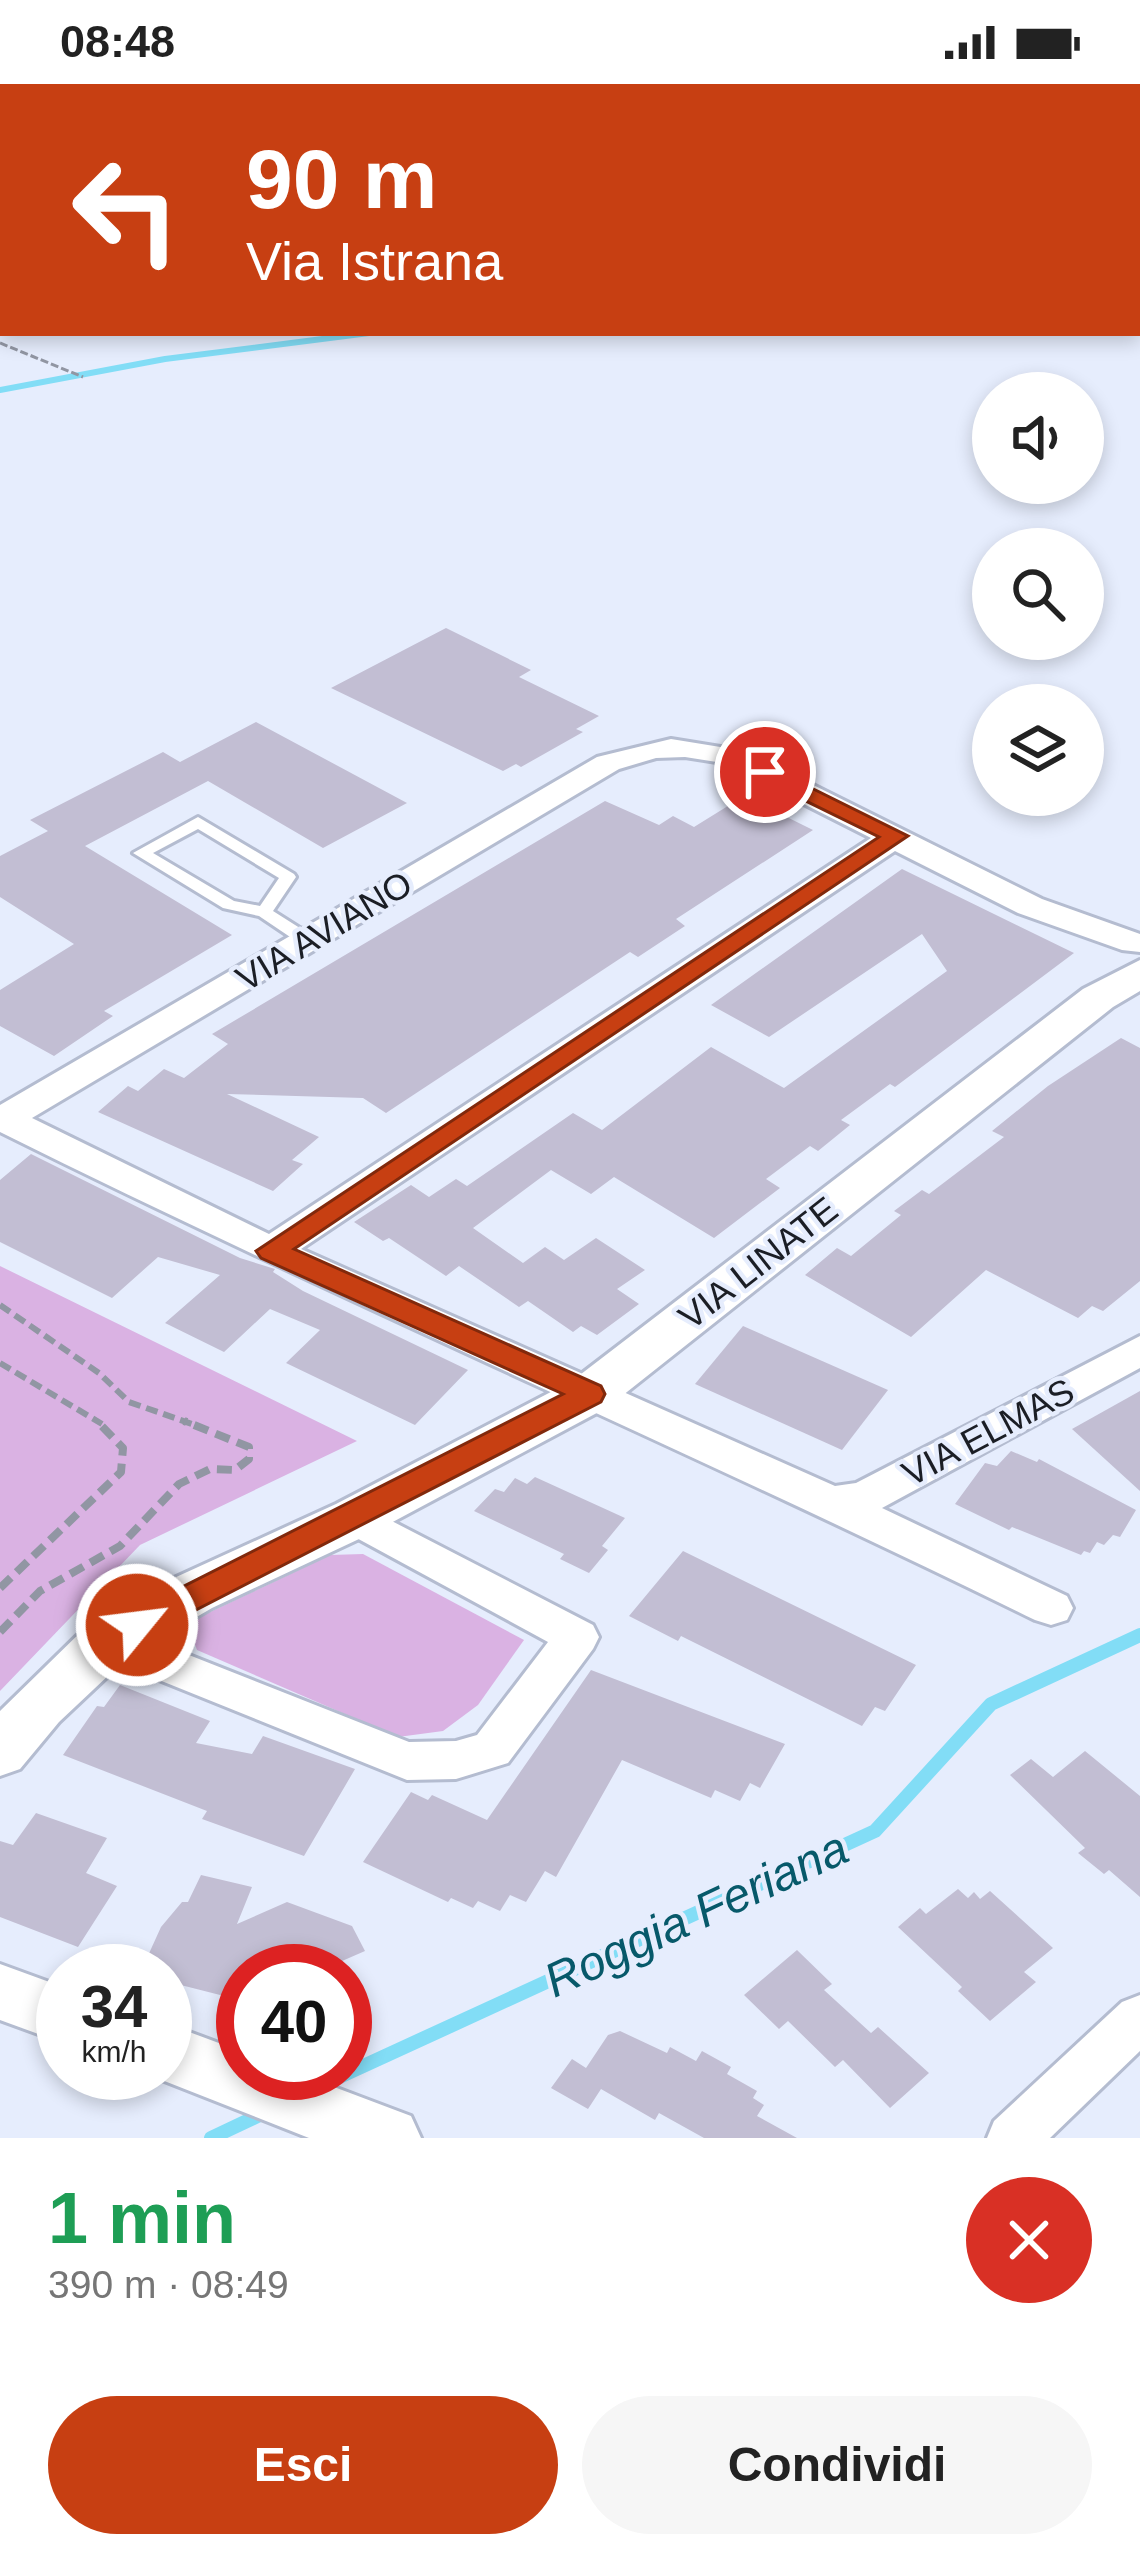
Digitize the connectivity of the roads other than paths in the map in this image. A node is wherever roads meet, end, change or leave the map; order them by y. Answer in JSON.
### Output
{"nodes":[{"id":1,"x":896,"y":836,"type":"junction"},
{"id":2,"x":264,"y":912,"type":"junction"},
{"id":3,"x":308,"y":941,"type":"junction"},
{"id":4,"x":1138,"y":954,"type":"edge"},
{"id":5,"x":2,"y":1118,"type":"edge"},
{"id":6,"x":271,"y":1251,"type":"junction"},
{"id":7,"x":1140,"y":1350,"type":"edge"},
{"id":8,"x":590,"y":1394,"type":"junction"},
{"id":9,"x":832,"y":1502,"type":"junction"},
{"id":10,"x":355,"y":1518,"type":"junction"},
{"id":11,"x":1051,"y":1608,"type":"dead end"},
{"id":12,"x":108,"y":1641,"type":"junction"},
{"id":13,"x":0,"y":1752,"type":"edge"},
{"id":14,"x":0,"y":1992,"type":"edge"},
{"id":15,"x":36,"y":2005,"type":"edge"},
{"id":16,"x":1140,"y":2018,"type":"edge"},
{"id":17,"x":193,"y":2062,"type":"edge"},
{"id":18,"x":368,"y":2130,"type":"edge"},
{"id":19,"x":1013,"y":2138,"type":"edge"}],
"edges":[{"from":1,"to":3,"type":"street","name":"VIA AVIANO"},
{"from":1,"to":4,"type":"street"},
{"from":1,"to":6,"type":"street"},
{"from":2,"to":2,"type":"lane"},
{"from":2,"to":3,"type":"lane"},
{"from":3,"to":5,"type":"street","name":"VIA AVIANO"},
{"from":4,"to":8,"type":"street","name":"VIA LINATE"},
{"from":5,"to":6,"type":"street","name":"VIA ELMAS"},
{"from":6,"to":8,"type":"street","name":"VIA ELMAS"},
{"from":7,"to":9,"type":"street","name":"VIA ELMAS"},
{"from":8,"to":9,"type":"street","name":"VIA ELMAS"},
{"from":8,"to":10,"type":"street","name":"VIA LINATE"},
{"from":9,"to":11,"type":"street","name":"VIA ELMAS"},
{"from":10,"to":12,"type":"street","name":"VIA LINATE"},
{"from":10,"to":12,"type":"street"},
{"from":12,"to":13,"type":"street","name":"VIA LINATE"},
{"from":14,"to":15,"type":"street"},
{"from":16,"to":19,"type":"street"},
{"from":17,"to":18,"type":"street"}]}
